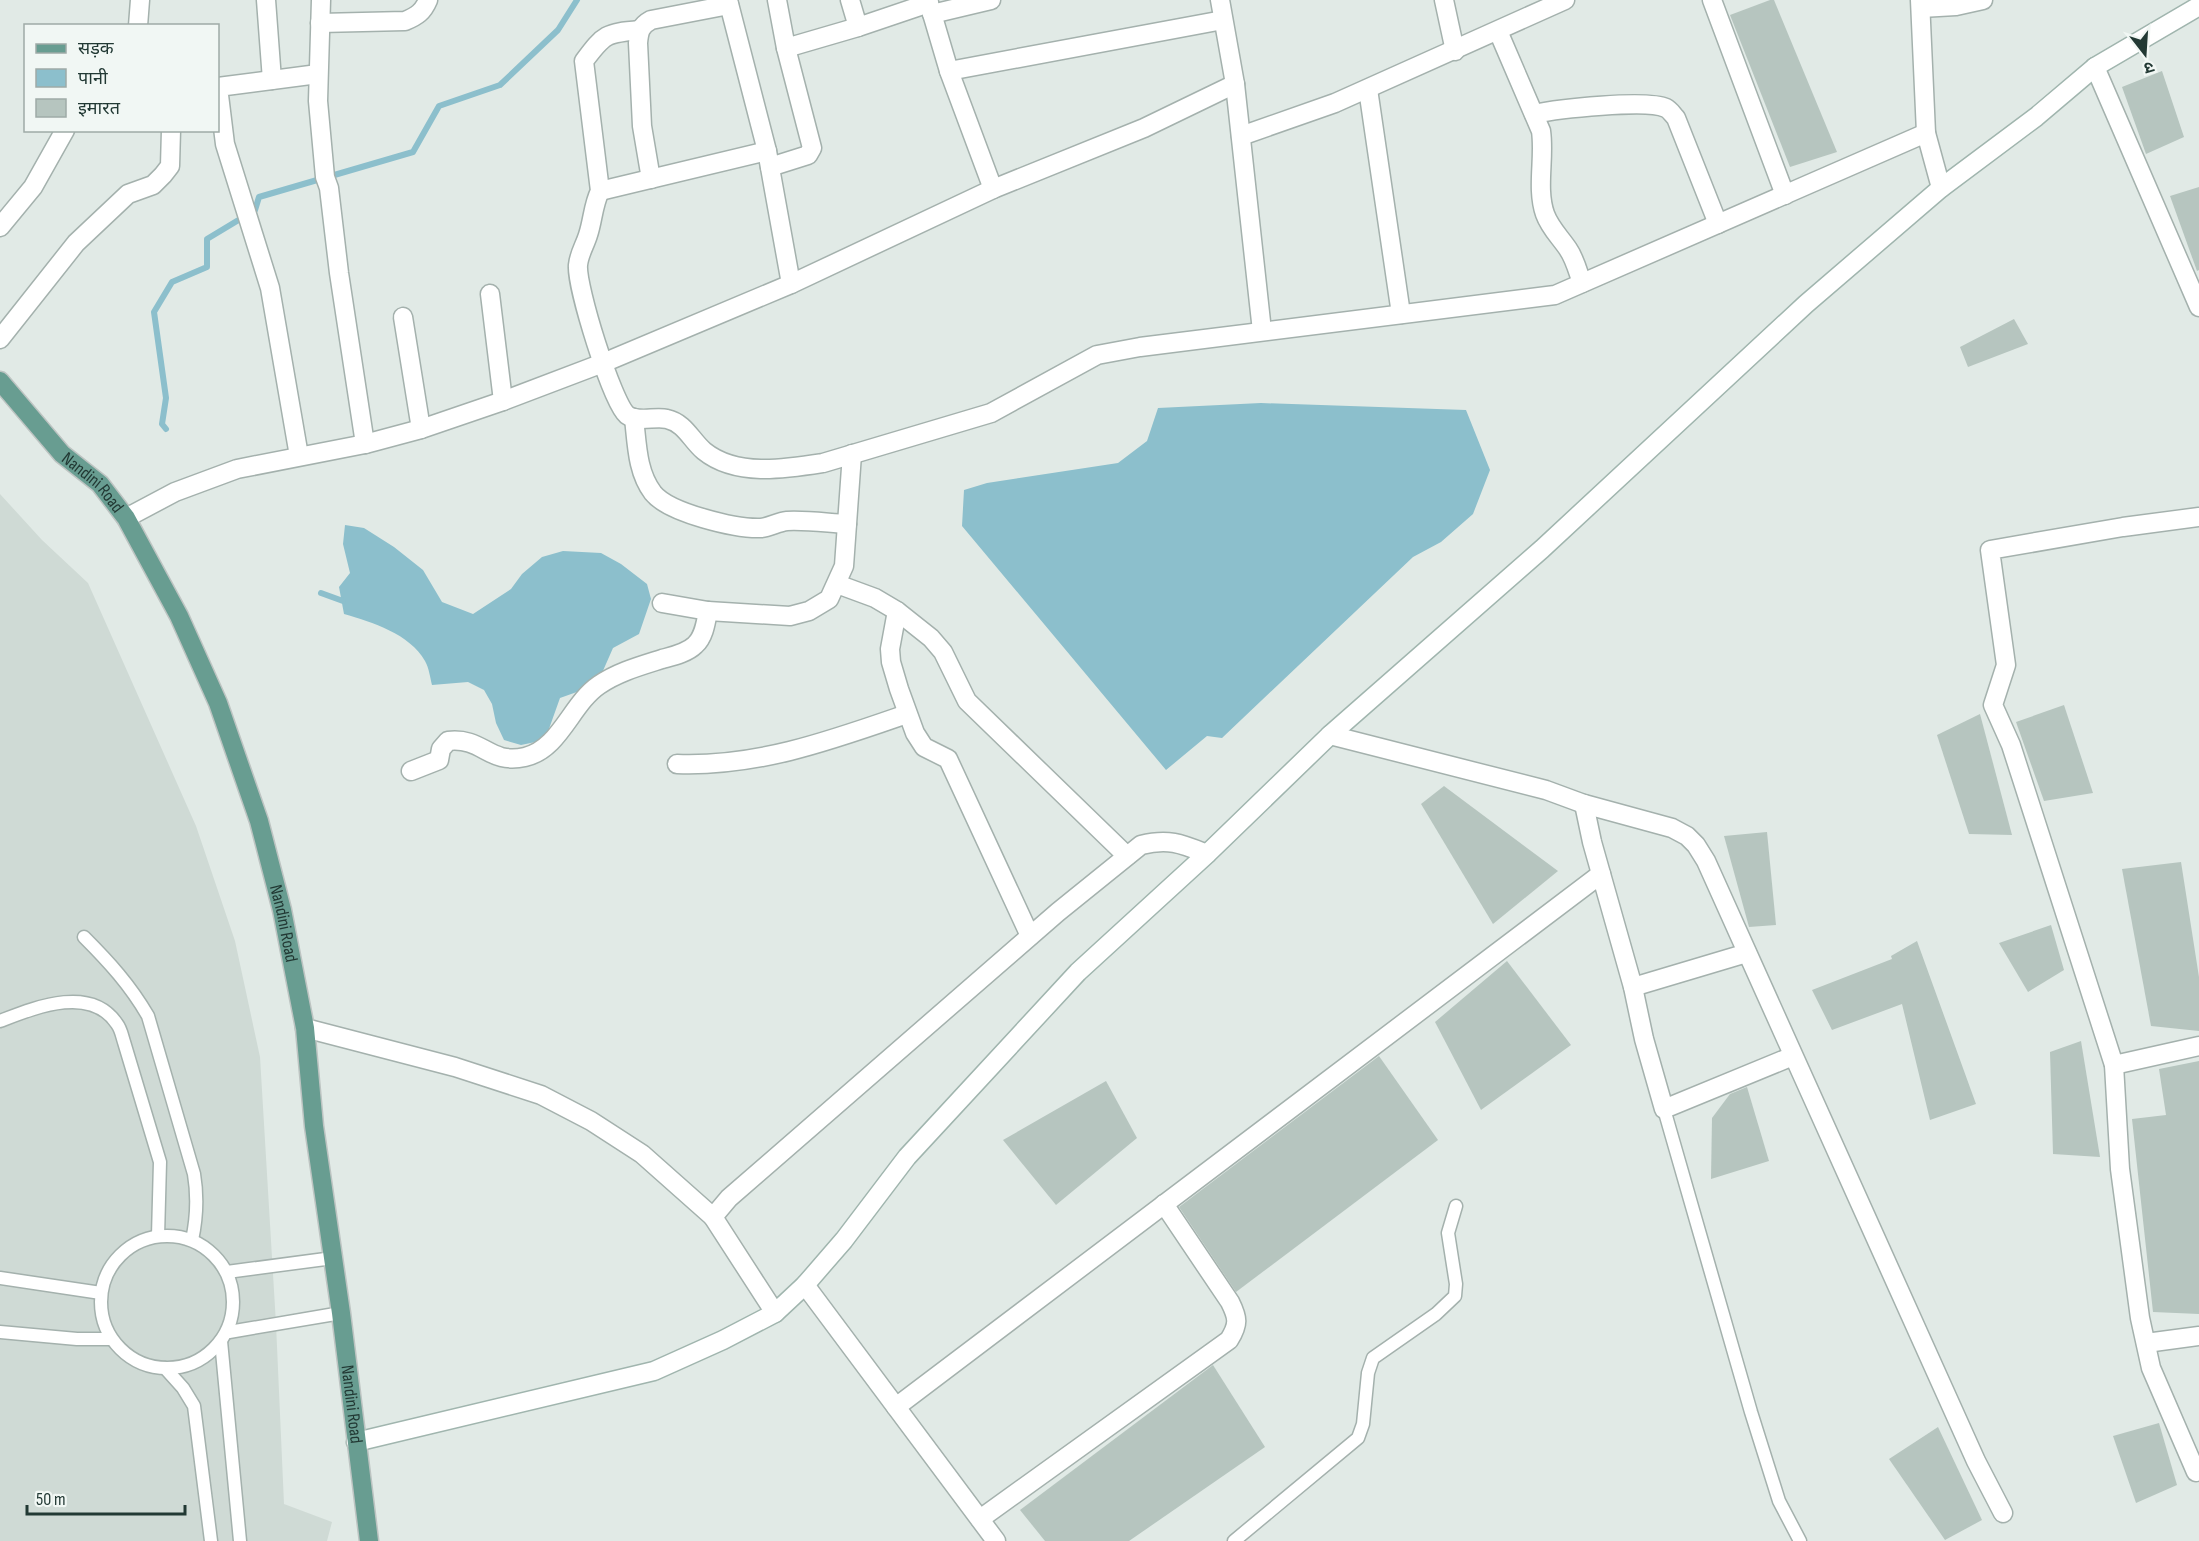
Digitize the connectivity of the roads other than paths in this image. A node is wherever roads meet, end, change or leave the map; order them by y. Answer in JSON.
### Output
{"nodes":[{"id":1,"x":140,"y":0,"type":"edge"},
{"id":2,"x":266,"y":0,"type":"edge"},
{"id":3,"x":321,"y":0,"type":"edge"},
{"id":4,"x":428,"y":0,"type":"edge"},
{"id":5,"x":777,"y":0,"type":"edge"},
{"id":6,"x":850,"y":0,"type":"edge"},
{"id":7,"x":991,"y":0,"type":"edge"},
{"id":8,"x":1220,"y":0,"type":"edge"},
{"id":9,"x":1444,"y":0,"type":"edge"},
{"id":10,"x":1565,"y":0,"type":"edge"},
{"id":11,"x":1712,"y":0,"type":"edge"},
{"id":12,"x":1983,"y":0,"type":"edge"},
{"id":13,"x":729,"y":2,"type":"edge"},
{"id":14,"x":1921,"y":4,"type":"edge"},
{"id":15,"x":930,"y":6,"type":"edge"},
{"id":16,"x":2199,"y":6,"type":"edge"},
{"id":17,"x":1223,"y":20,"type":"junction"},
{"id":18,"x":320,"y":23,"type":"junction"},
{"id":19,"x":138,"y":24,"type":"edge"},
{"id":20,"x":858,"y":27,"type":"junction"},
{"id":21,"x":640,"y":30,"type":"junction"},
{"id":22,"x":1498,"y":31,"type":"junction"},
{"id":23,"x":786,"y":48,"type":"junction"},
{"id":24,"x":1455,"y":51,"type":"junction"},
{"id":25,"x":2095,"y":67,"type":"junction"},
{"id":26,"x":950,"y":70,"type":"junction"},
{"id":27,"x":318,"y":74,"type":"junction"},
{"id":28,"x":272,"y":80,"type":"junction"},
{"id":29,"x":1236,"y":84,"type":"junction"},
{"id":30,"x":219,"y":87,"type":"edge"},
{"id":31,"x":1368,"y":89,"type":"junction"},
{"id":32,"x":219,"y":95,"type":"edge"},
{"id":33,"x":1534,"y":114,"type":"junction"},
{"id":34,"x":64,"y":132,"type":"edge"},
{"id":35,"x":171,"y":132,"type":"edge"},
{"id":36,"x":1926,"y":133,"type":"junction"},
{"id":37,"x":1241,"y":136,"type":"junction"},
{"id":38,"x":768,"y":159,"type":"junction"},
{"id":39,"x":651,"y":179,"type":"junction"},
{"id":40,"x":1941,"y":188,"type":"junction"},
{"id":41,"x":993,"y":189,"type":"junction"},
{"id":42,"x":600,"y":191,"type":"junction"},
{"id":43,"x":1785,"y":195,"type":"junction"},
{"id":44,"x":1718,"y":224,"type":"junction"},
{"id":45,"x":0,"y":227,"type":"edge"},
{"id":46,"x":1582,"y":283,"type":"junction"},
{"id":47,"x":791,"y":284,"type":"junction"},
{"id":48,"x":490,"y":294,"type":"dead end"},
{"id":49,"x":2199,"y":307,"type":"edge"},
{"id":50,"x":1401,"y":314,"type":"junction"},
{"id":51,"x":403,"y":317,"type":"dead end"},
{"id":52,"x":1262,"y":331,"type":"junction"},
{"id":53,"x":0,"y":339,"type":"edge"},
{"id":54,"x":603,"y":363,"type":"junction"},
{"id":55,"x":0,"y":381,"type":"edge"},
{"id":56,"x":503,"y":401,"type":"junction"},
{"id":57,"x":634,"y":418,"type":"junction"},
{"id":58,"x":421,"y":429,"type":"junction"},
{"id":59,"x":365,"y":444,"type":"junction"},
{"id":60,"x":852,"y":454,"type":"junction"},
{"id":61,"x":299,"y":456,"type":"junction"},
{"id":62,"x":2199,"y":517,"type":"edge"},
{"id":63,"x":126,"y":518,"type":"junction"},
{"id":64,"x":847,"y":524,"type":"junction"},
{"id":65,"x":837,"y":584,"type":"junction"},
{"id":66,"x":662,"y":603,"type":"dead end"},
{"id":67,"x":708,"y":611,"type":"junction"},
{"id":68,"x":897,"y":611,"type":"junction"},
{"id":69,"x":908,"y":714,"type":"junction"},
{"id":70,"x":1330,"y":735,"type":"junction"},
{"id":71,"x":677,"y":764,"type":"dead end"},
{"id":72,"x":411,"y":771,"type":"dead end"},
{"id":73,"x":1584,"y":804,"type":"junction"},
{"id":74,"x":1207,"y":854,"type":"junction"},
{"id":75,"x":1127,"y":856,"type":"junction"},
{"id":76,"x":1601,"y":874,"type":"junction"},
{"id":77,"x":1030,"y":936,"type":"junction"},
{"id":78,"x":84,"y":937,"type":"dead end"},
{"id":79,"x":1747,"y":953,"type":"junction"},
{"id":80,"x":1634,"y":987,"type":"junction"},
{"id":81,"x":0,"y":1021,"type":"edge"},
{"id":82,"x":305,"y":1029,"type":"junction"},
{"id":83,"x":2199,"y":1046,"type":"edge"},
{"id":84,"x":1793,"y":1056,"type":"junction"},
{"id":85,"x":2114,"y":1065,"type":"junction"},
{"id":86,"x":1664,"y":1109,"type":"junction"},
{"id":87,"x":1164,"y":1204,"type":"junction"},
{"id":88,"x":1456,"y":1206,"type":"dead end"},
{"id":89,"x":713,"y":1217,"type":"junction"},
{"id":90,"x":158,"y":1236,"type":"junction"},
{"id":91,"x":192,"y":1240,"type":"junction"},
{"id":92,"x":333,"y":1258,"type":"junction"},
{"id":93,"x":227,"y":1272,"type":"junction"},
{"id":94,"x":0,"y":1278,"type":"edge"},
{"id":95,"x":805,"y":1285,"type":"junction"},
{"id":96,"x":101,"y":1293,"type":"junction"},
{"id":97,"x":775,"y":1312,"type":"junction"},
{"id":98,"x":341,"y":1313,"type":"junction"},
{"id":99,"x":0,"y":1332,"type":"edge"},
{"id":100,"x":225,"y":1336,"type":"junction"},
{"id":101,"x":2199,"y":1336,"type":"edge"},
{"id":102,"x":111,"y":1339,"type":"junction"},
{"id":103,"x":2146,"y":1343,"type":"junction"},
{"id":104,"x":165,"y":1368,"type":"junction"},
{"id":105,"x":896,"y":1407,"type":"junction"},
{"id":106,"x":356,"y":1442,"type":"junction"},
{"id":107,"x":2196,"y":1472,"type":"dead end"},
{"id":108,"x":2003,"y":1513,"type":"dead end"},
{"id":109,"x":980,"y":1519,"type":"junction"},
{"id":110,"x":211,"y":1541,"type":"edge"},
{"id":111,"x":240,"y":1541,"type":"edge"},
{"id":112,"x":369,"y":1541,"type":"edge"},
{"id":113,"x":996,"y":1541,"type":"edge"},
{"id":114,"x":1234,"y":1541,"type":"edge"},
{"id":115,"x":1800,"y":1541,"type":"edge"}],
"edges":[{"from":1,"to":19,"type":"street"},
{"from":2,"to":28,"type":"street"},
{"from":3,"to":18,"type":"street"},
{"from":4,"to":18,"type":"street"},
{"from":5,"to":23,"type":"street"},
{"from":6,"to":20,"type":"street"},
{"from":7,"to":15,"type":"street"},
{"from":8,"to":17,"type":"street"},
{"from":9,"to":24,"type":"street"},
{"from":10,"to":22,"type":"street"},
{"from":11,"to":43,"type":"street"},
{"from":12,"to":14,"type":"street"},
{"from":13,"to":21,"type":"street"},
{"from":13,"to":38,"type":"street"},
{"from":14,"to":36,"type":"street"},
{"from":15,"to":20,"type":"street"},
{"from":15,"to":26,"type":"street"},
{"from":16,"to":25,"type":"street"},
{"from":17,"to":26,"type":"street"},
{"from":17,"to":29,"type":"street"},
{"from":18,"to":27,"type":"street"},
{"from":20,"to":23,"type":"street"},
{"from":21,"to":39,"type":"street"},
{"from":21,"to":42,"type":"street"},
{"from":22,"to":24,"type":"street"},
{"from":22,"to":33,"type":"street"},
{"from":23,"to":38,"type":"street"},
{"from":24,"to":31,"type":"street"},
{"from":25,"to":40,"type":"street"},
{"from":25,"to":49,"type":"street"},
{"from":26,"to":41,"type":"street"},
{"from":27,"to":28,"type":"street"},
{"from":27,"to":59,"type":"street"},
{"from":28,"to":30,"type":"street"},
{"from":29,"to":37,"type":"street"},
{"from":29,"to":41,"type":"street"},
{"from":31,"to":37,"type":"street"},
{"from":31,"to":50,"type":"street"},
{"from":32,"to":61,"type":"street"},
{"from":33,"to":44,"type":"street"},
{"from":33,"to":46,"type":"street"},
{"from":34,"to":45,"type":"street"},
{"from":35,"to":53,"type":"street"},
{"from":36,"to":40,"type":"street"},
{"from":36,"to":43,"type":"street"},
{"from":37,"to":52,"type":"street"},
{"from":38,"to":39,"type":"street"},
{"from":38,"to":47,"type":"street"},
{"from":39,"to":42,"type":"street"},
{"from":40,"to":70,"type":"street"},
{"from":41,"to":47,"type":"street"},
{"from":42,"to":54,"type":"street"},
{"from":43,"to":44,"type":"street"},
{"from":44,"to":46,"type":"street"},
{"from":46,"to":50,"type":"street"},
{"from":47,"to":54,"type":"street"},
{"from":48,"to":56,"type":"street"},
{"from":50,"to":52,"type":"street"},
{"from":51,"to":58,"type":"street"},
{"from":52,"to":60,"type":"street"},
{"from":54,"to":56,"type":"street"},
{"from":54,"to":57,"type":"street"},
{"from":55,"to":63,"type":"main road","name":"Nandini Road"},
{"from":56,"to":58,"type":"street"},
{"from":57,"to":60,"type":"street"},
{"from":57,"to":64,"type":"street"},
{"from":58,"to":59,"type":"street"},
{"from":59,"to":61,"type":"street"},
{"from":60,"to":64,"type":"street"},
{"from":61,"to":63,"type":"street"},
{"from":62,"to":85,"type":"street"},
{"from":63,"to":82,"type":"main road","name":"Nandini Road"},
{"from":64,"to":65,"type":"street"},
{"from":65,"to":67,"type":"street"},
{"from":65,"to":68,"type":"street"},
{"from":66,"to":67,"type":"street"},
{"from":67,"to":72,"type":"street"},
{"from":68,"to":69,"type":"street"},
{"from":68,"to":75,"type":"street"},
{"from":69,"to":71,"type":"street"},
{"from":69,"to":77,"type":"street"},
{"from":70,"to":73,"type":"street"},
{"from":70,"to":74,"type":"street"},
{"from":73,"to":76,"type":"street"},
{"from":73,"to":79,"type":"street"},
{"from":74,"to":75,"type":"street"},
{"from":74,"to":95,"type":"street"},
{"from":75,"to":77,"type":"street"},
{"from":76,"to":80,"type":"street"},
{"from":76,"to":87,"type":"street"},
{"from":77,"to":89,"type":"street"},
{"from":78,"to":91,"type":"lane"},
{"from":79,"to":80,"type":"street"},
{"from":79,"to":84,"type":"street"},
{"from":80,"to":86,"type":"street"},
{"from":81,"to":90,"type":"lane"},
{"from":82,"to":89,"type":"street"},
{"from":82,"to":92,"type":"main road","name":"Nandini Road"},
{"from":83,"to":85,"type":"street"},
{"from":84,"to":86,"type":"street"},
{"from":84,"to":108,"type":"street"},
{"from":85,"to":103,"type":"street"},
{"from":86,"to":115,"type":"lane"},
{"from":87,"to":105,"type":"street"},
{"from":87,"to":109,"type":"street"},
{"from":88,"to":114,"type":"lane"},
{"from":89,"to":97,"type":"street"},
{"from":90,"to":91,"type":"lane"},
{"from":90,"to":96,"type":"lane"},
{"from":91,"to":93,"type":"lane"},
{"from":92,"to":93,"type":"lane"},
{"from":92,"to":98,"type":"main road","name":"Nandini Road"},
{"from":93,"to":100,"type":"lane"},
{"from":94,"to":96,"type":"lane"},
{"from":95,"to":97,"type":"street"},
{"from":95,"to":105,"type":"street"},
{"from":96,"to":102,"type":"lane"},
{"from":97,"to":106,"type":"street"},
{"from":98,"to":100,"type":"lane"},
{"from":98,"to":106,"type":"main road","name":"Nandini Road"},
{"from":99,"to":102,"type":"lane"},
{"from":100,"to":104,"type":"lane"},
{"from":100,"to":111,"type":"lane"},
{"from":101,"to":103,"type":"street"},
{"from":102,"to":104,"type":"lane"},
{"from":103,"to":107,"type":"street"},
{"from":104,"to":110,"type":"lane"},
{"from":105,"to":109,"type":"street"},
{"from":106,"to":112,"type":"main road","name":"Nandini Road"},
{"from":109,"to":113,"type":"street"}]}
